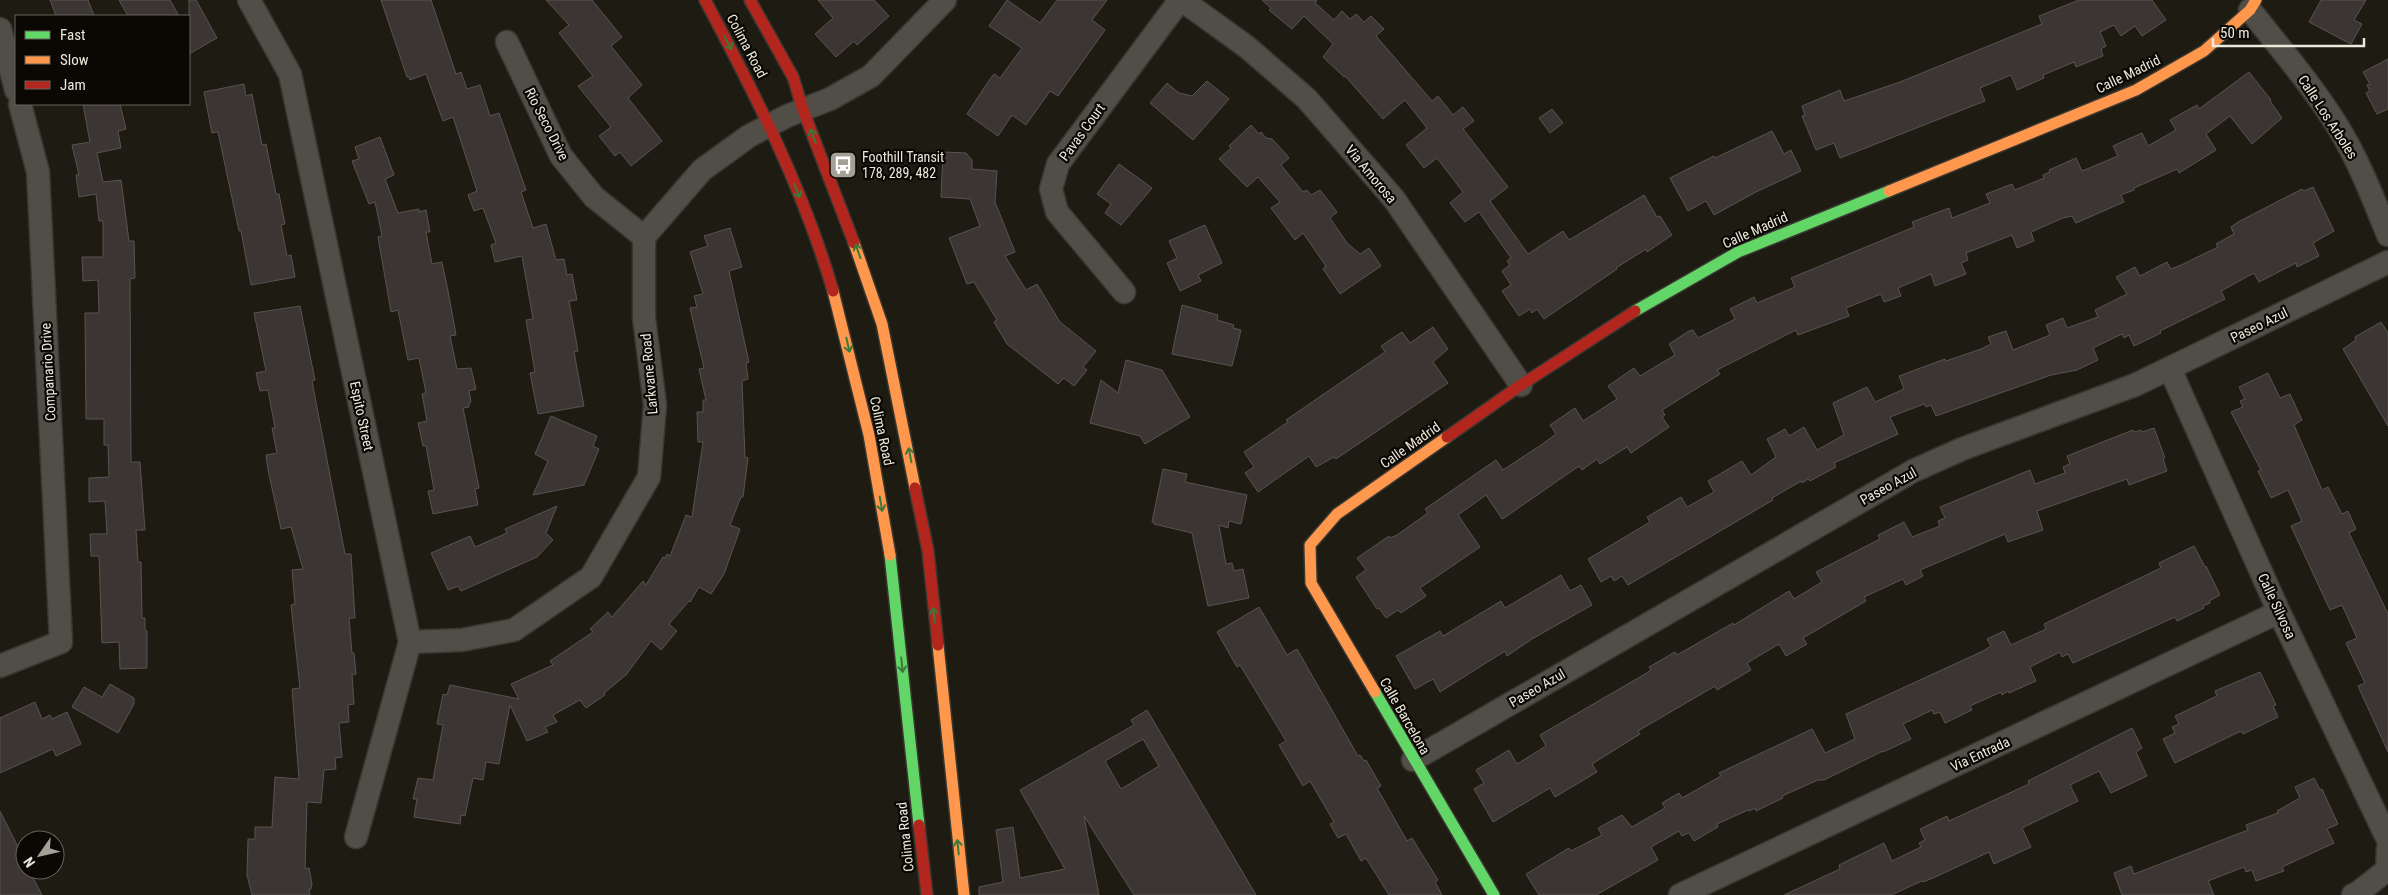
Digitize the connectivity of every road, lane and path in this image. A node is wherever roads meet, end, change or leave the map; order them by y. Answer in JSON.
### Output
{"nodes":[{"id":1,"x":250,"y":0,"type":"edge"},
{"id":2,"x":705,"y":0,"type":"edge"},
{"id":3,"x":750,"y":0,"type":"edge"},
{"id":4,"x":945,"y":0,"type":"edge"},
{"id":5,"x":1181,"y":0,"type":"edge"},
{"id":6,"x":2253,"y":5,"type":"edge"},
{"id":7,"x":0,"y":29,"type":"edge"},
{"id":8,"x":507,"y":42,"type":"dead end"},
{"id":9,"x":15,"y":86,"type":"edge"},
{"id":10,"x":20,"y":105,"type":"edge"},
{"id":11,"x":787,"y":117,"type":"junction"},
{"id":12,"x":2388,"y":235,"type":"edge"},
{"id":13,"x":644,"y":237,"type":"junction"},
{"id":14,"x":2388,"y":262,"type":"edge"},
{"id":15,"x":1124,"y":292,"type":"dead end"},
{"id":16,"x":2170,"y":369,"type":"junction"},
{"id":17,"x":1521,"y":386,"type":"junction"},
{"id":18,"x":1310,"y":545,"type":"joint"},
{"id":19,"x":2280,"y":612,"type":"junction"},
{"id":20,"x":410,"y":642,"type":"junction"},
{"id":21,"x":0,"y":666,"type":"edge"},
{"id":22,"x":1413,"y":760,"type":"junction"},
{"id":23,"x":356,"y":837,"type":"dead end"},
{"id":24,"x":2388,"y":840,"type":"edge"},
{"id":25,"x":2388,"y":859,"type":"edge"},
{"id":26,"x":926,"y":895,"type":"edge"},
{"id":27,"x":964,"y":895,"type":"edge"},
{"id":28,"x":1494,"y":895,"type":"edge"},
{"id":29,"x":1680,"y":895,"type":"edge"},
{"id":30,"x":2353,"y":895,"type":"edge"}],
"edges":[{"from":1,"to":20,"type":"street","name":"Espito Street"},
{"from":2,"to":11,"type":"main road","name":"Colima Road","one_way":true},
{"from":3,"to":11,"type":"main road","name":"Colima Road"},
{"from":4,"to":11,"type":"street"},
{"from":5,"to":15,"type":"street","name":"Pavas Court"},
{"from":5,"to":17,"type":"street","name":"Via Amorosa"},
{"from":6,"to":12,"type":"street","name":"Calle Los Arboles"},
{"from":6,"to":17,"type":"main road","name":"Calle Madrid"},
{"from":7,"to":9,"type":"street"},
{"from":8,"to":13,"type":"street","name":"Rio Seco Drive"},
{"from":10,"to":21,"type":"street","name":"Companario Drive"},
{"from":11,"to":13,"type":"street"},
{"from":11,"to":26,"type":"main road","name":"Colima Road","one_way":true},
{"from":27,"to":11,"type":"main road","name":"Colima Road","one_way":true},
{"from":13,"to":20,"type":"street","name":"Larkvane Road"},
{"from":14,"to":16,"type":"street","name":"Paseo Azul"},
{"from":16,"to":19,"type":"street","name":"Calle Silvosa"},
{"from":16,"to":22,"type":"street","name":"Paseo Azul"},
{"from":17,"to":18,"type":"main road","name":"Calle Madrid"},
{"from":18,"to":22,"type":"main road","name":"Calle Barcelona"},
{"from":19,"to":24,"type":"street","name":"Calle Silvosa"},
{"from":19,"to":29,"type":"street","name":"Via Entrada"},
{"from":20,"to":23,"type":"street","name":"Espito Street"},
{"from":22,"to":28,"type":"main road","name":"Calle Barcelona"},
{"from":25,"to":30,"type":"street"}]}
